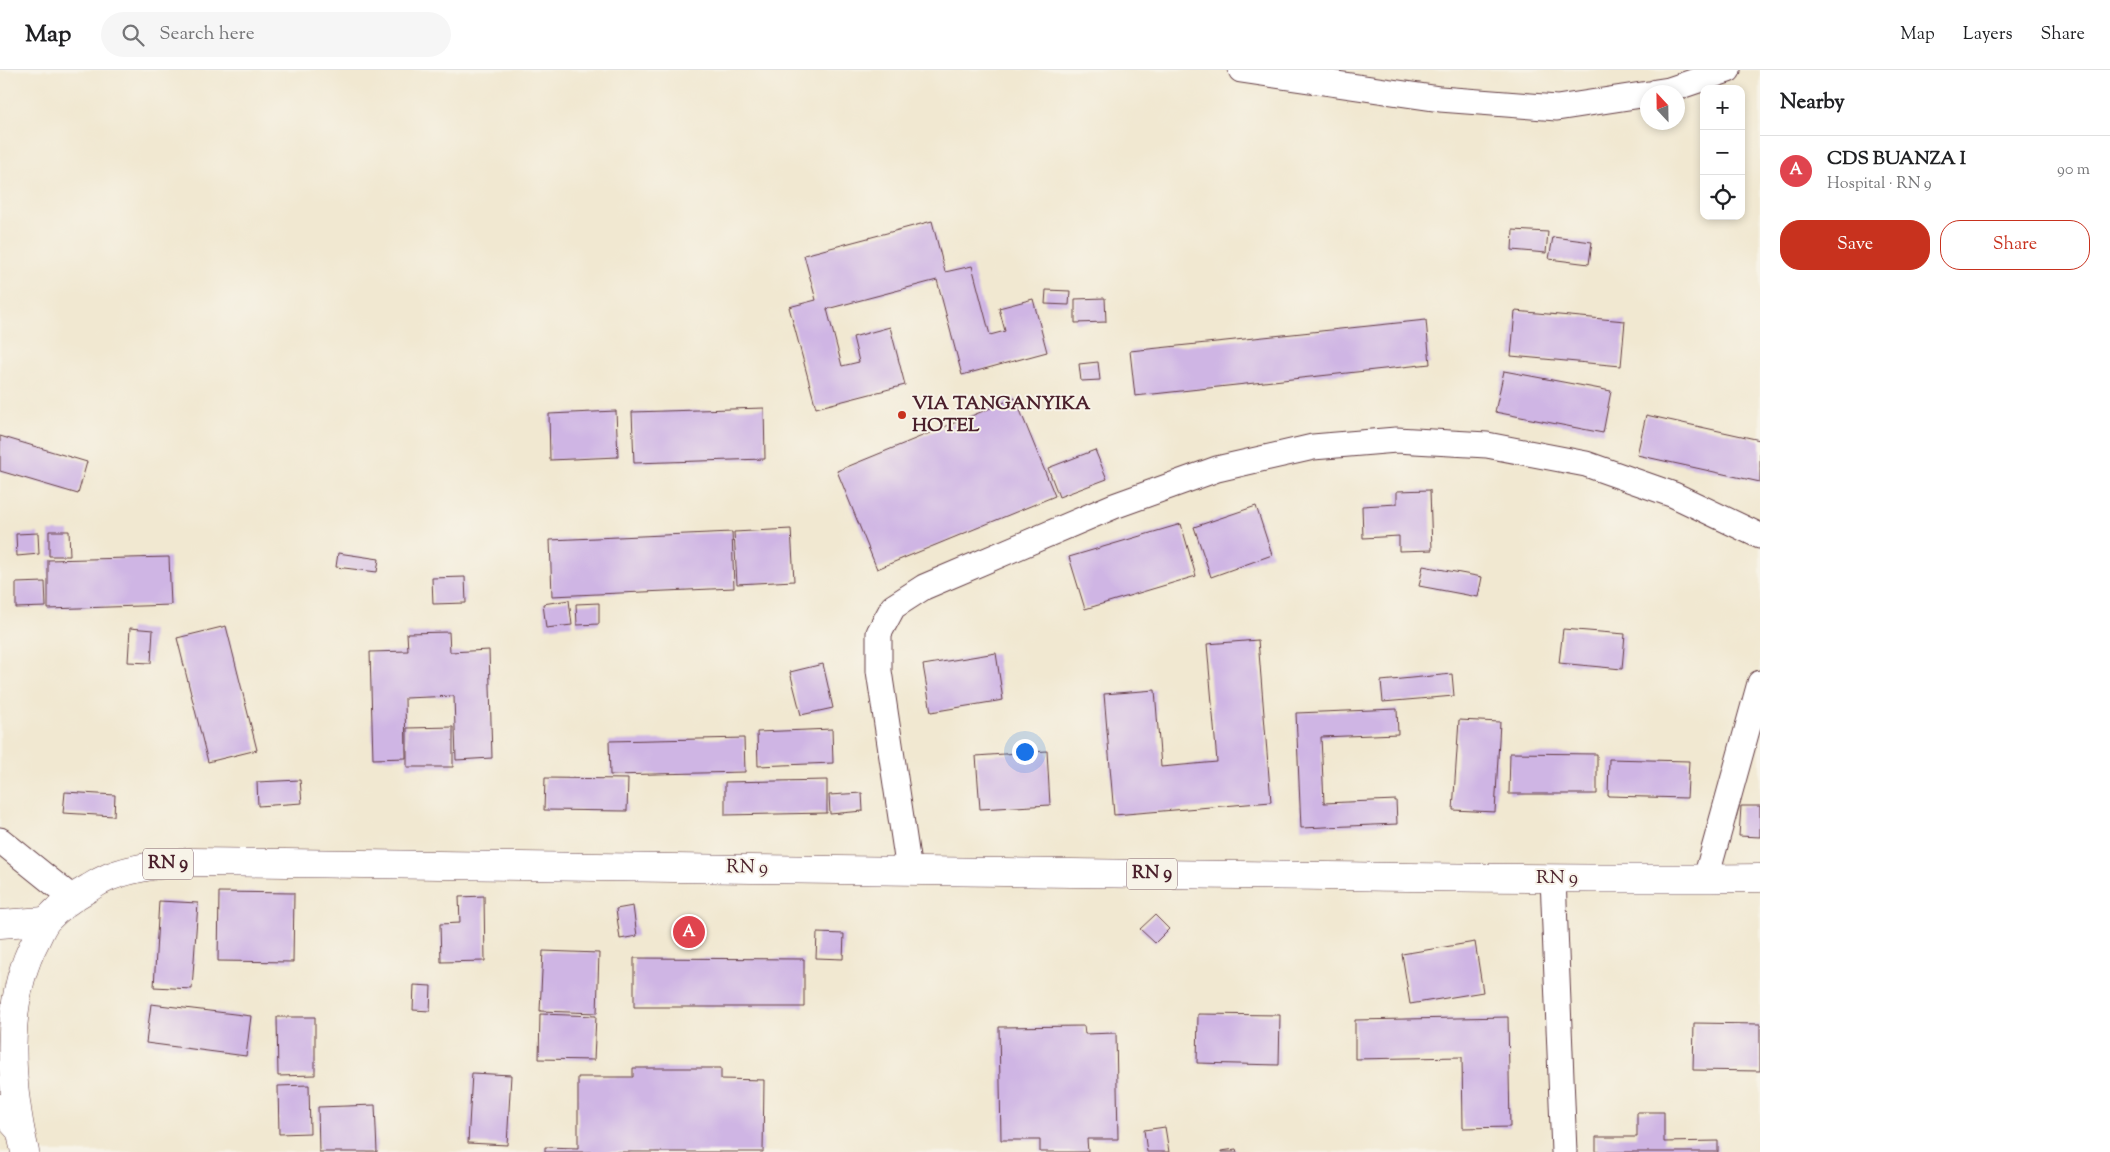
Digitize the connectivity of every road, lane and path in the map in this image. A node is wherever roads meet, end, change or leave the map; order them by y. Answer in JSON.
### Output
{"nodes":[{"id":1,"x":1241,"y":70,"type":"edge"},
{"id":2,"x":1728,"y":70,"type":"edge"},
{"id":3,"x":1684,"y":85,"type":"edge"},
{"id":4,"x":1640,"y":95,"type":"edge"},
{"id":5,"x":1760,"y":536,"type":"edge"},
{"id":6,"x":1760,"y":683,"type":"edge"},
{"id":7,"x":0,"y":840,"type":"edge"},
{"id":8,"x":909,"y":871,"type":"junction"},
{"id":9,"x":1552,"y":878,"type":"junction"},
{"id":10,"x":1706,"y":878,"type":"junction"},
{"id":11,"x":1760,"y":878,"type":"edge"},
{"id":12,"x":72,"y":898,"type":"junction"},
{"id":13,"x":46,"y":922,"type":"junction"},
{"id":14,"x":0,"y":924,"type":"edge"},
{"id":15,"x":0,"y":1108,"type":"edge"},
{"id":16,"x":23,"y":1141,"type":"edge"},
{"id":17,"x":1564,"y":1152,"type":"edge"}],
"edges":[{"from":1,"to":4,"type":"street"},
{"from":2,"to":3,"type":"street"},
{"from":5,"to":8,"type":"street"},
{"from":6,"to":10,"type":"street"},
{"from":7,"to":12,"type":"street"},
{"from":8,"to":9,"type":"main road","name":"RN 9","number":"RN 9"},
{"from":8,"to":12,"type":"main road","name":"RN 9","number":"RN 9"},
{"from":9,"to":10,"type":"main road","name":"RN 9","number":"RN 9"},
{"from":9,"to":17,"type":"street"},
{"from":10,"to":11,"type":"main road","name":"RN 9","number":"RN 9"},
{"from":12,"to":13,"type":"main road","number":"RN 9"},
{"from":13,"to":14,"type":"main road"},
{"from":13,"to":16,"type":"main road","number":"RN 9"},
{"from":15,"to":16,"type":"main road"}]}
